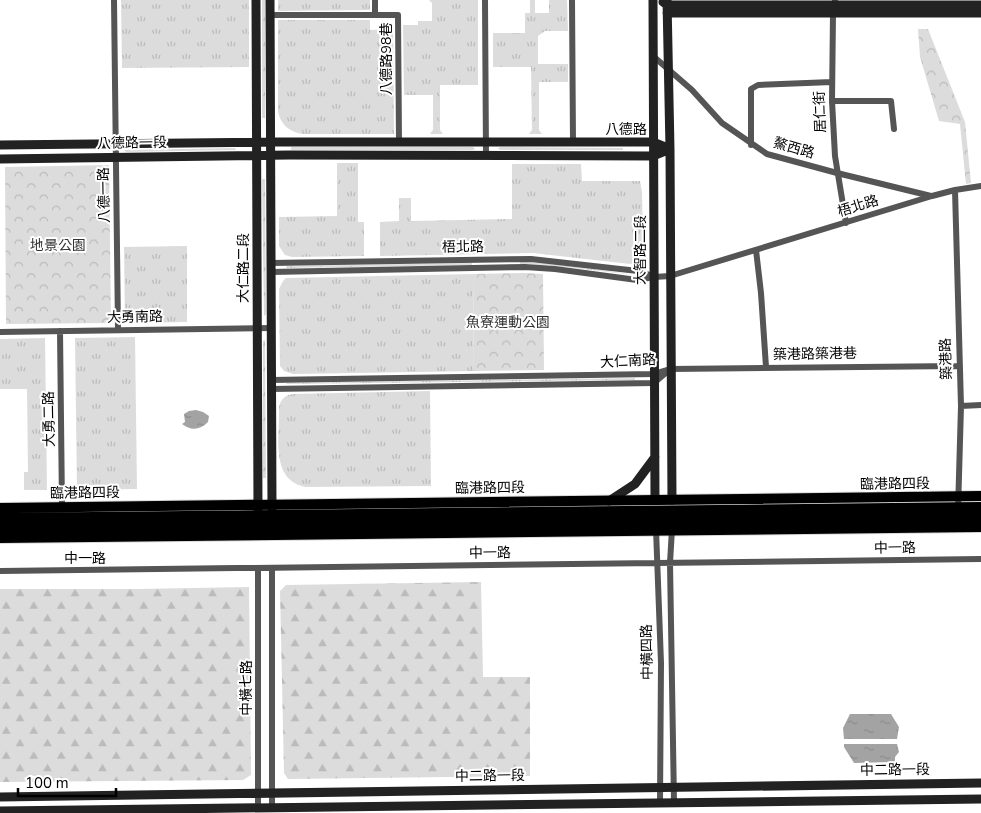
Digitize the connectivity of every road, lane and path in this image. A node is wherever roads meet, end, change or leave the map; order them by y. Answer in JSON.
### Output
{"nodes":[{"id":1,"x":114,"y":0,"type":"edge"},
{"id":2,"x":256,"y":0,"type":"edge"},
{"id":3,"x":270,"y":0,"type":"edge"},
{"id":4,"x":375,"y":0,"type":"edge"},
{"id":5,"x":485,"y":0,"type":"edge"},
{"id":6,"x":572,"y":0,"type":"edge"},
{"id":7,"x":652,"y":0,"type":"edge"},
{"id":8,"x":664,"y":4,"type":"edge"},
{"id":9,"x":981,"y":5,"type":"edge"},
{"id":10,"x":835,"y":7,"type":"edge"},
{"id":11,"x":981,"y":12,"type":"edge"},
{"id":12,"x":270,"y":15,"type":"junction"},
{"id":13,"x":375,"y":15,"type":"junction"},
{"id":14,"x":653,"y":56,"type":"junction"},
{"id":15,"x":668,"y":68,"type":"junction"},
{"id":16,"x":832,"y":82,"type":"junction"},
{"id":17,"x":832,"y":101,"type":"junction"},
{"id":18,"x":894,"y":129,"type":"dead end"},
{"id":19,"x":264,"y":142,"type":"junction"},
{"id":20,"x":399,"y":142,"type":"junction"},
{"id":21,"x":486,"y":142,"type":"junction"},
{"id":22,"x":573,"y":142,"type":"junction"},
{"id":23,"x":653,"y":142,"type":"junction"},
{"id":24,"x":116,"y":144,"type":"junction"},
{"id":25,"x":0,"y":145,"type":"edge"},
{"id":26,"x":55,"y":145,"type":"junction"},
{"id":27,"x":751,"y":145,"type":"junction"},
{"id":28,"x":670,"y":149,"type":"junction"},
{"id":29,"x":264,"y":156,"type":"junction"},
{"id":30,"x":486,"y":156,"type":"junction"},
{"id":31,"x":653,"y":156,"type":"junction"},
{"id":32,"x":116,"y":157,"type":"junction"},
{"id":33,"x":55,"y":158,"type":"junction"},
{"id":34,"x":0,"y":159,"type":"edge"},
{"id":35,"x":837,"y":173,"type":"junction"},
{"id":36,"x":981,"y":186,"type":"edge"},
{"id":37,"x":955,"y":190,"type":"junction"},
{"id":38,"x":932,"y":196,"type":"junction"},
{"id":39,"x":846,"y":223,"type":"junction"},
{"id":40,"x":756,"y":250,"type":"junction"},
{"id":41,"x":271,"y":267,"type":"junction"},
{"id":42,"x":670,"y":276,"type":"junction"},
{"id":43,"x":654,"y":277,"type":"junction"},
{"id":44,"x":258,"y":328,"type":"junction"},
{"id":45,"x":271,"y":328,"type":"junction"},
{"id":46,"x":118,"y":330,"type":"junction"},
{"id":47,"x":60,"y":331,"type":"junction"},
{"id":48,"x":0,"y":332,"type":"edge"},
{"id":49,"x":959,"y":366,"type":"junction"},
{"id":50,"x":766,"y":367,"type":"junction"},
{"id":51,"x":671,"y":369,"type":"junction"},
{"id":52,"x":654,"y":378,"type":"junction"},
{"id":53,"x":271,"y":384,"type":"junction"},
{"id":54,"x":981,"y":405,"type":"edge"},
{"id":55,"x":960,"y":406,"type":"junction"},
{"id":56,"x":655,"y":457,"type":"junction"},
{"id":57,"x":981,"y":496,"type":"edge"},
{"id":58,"x":609,"y":501,"type":"junction"},
{"id":59,"x":62,"y":507,"type":"junction"},
{"id":60,"x":981,"y":507,"type":"edge"},
{"id":61,"x":0,"y":508,"type":"edge"},
{"id":62,"x":958,"y":512,"type":"junction"},
{"id":63,"x":672,"y":515,"type":"junction"},
{"id":64,"x":656,"y":516,"type":"junction"},
{"id":65,"x":981,"y":517,"type":"edge"},
{"id":66,"x":0,"y":518,"type":"edge"},
{"id":67,"x":258,"y":520,"type":"junction"},
{"id":68,"x":272,"y":520,"type":"junction"},
{"id":69,"x":981,"y":527,"type":"edge"},
{"id":70,"x":0,"y":528,"type":"edge"},
{"id":71,"x":0,"y":538,"type":"edge"},
{"id":72,"x":981,"y":560,"type":"edge"},
{"id":73,"x":658,"y":563,"type":"junction"},
{"id":74,"x":670,"y":563,"type":"junction"},
{"id":75,"x":258,"y":569,"type":"junction"},
{"id":76,"x":272,"y":569,"type":"junction"},
{"id":77,"x":0,"y":571,"type":"edge"},
{"id":78,"x":981,"y":783,"type":"edge"},
{"id":79,"x":673,"y":786,"type":"junction"},
{"id":80,"x":659,"y":787,"type":"junction"},
{"id":81,"x":258,"y":794,"type":"junction"},
{"id":82,"x":273,"y":794,"type":"junction"},
{"id":83,"x":0,"y":797,"type":"edge"},
{"id":84,"x":981,"y":799,"type":"edge"},
{"id":85,"x":674,"y":802,"type":"junction"},
{"id":86,"x":660,"y":803,"type":"junction"},
{"id":87,"x":272,"y":807,"type":"junction"},
{"id":88,"x":258,"y":808,"type":"junction"},
{"id":89,"x":0,"y":811,"type":"edge"}],
"edges":[{"from":1,"to":24,"type":"street","name":"八德一路"},
{"from":2,"to":19,"type":"street","name":"大仁路二段"},
{"from":3,"to":12,"type":"street","name":"大仁路二段"},
{"from":4,"to":13,"type":"street","name":"八德路98巷"},
{"from":5,"to":21,"type":"street"},
{"from":6,"to":22,"type":"street"},
{"from":7,"to":14,"type":"street","name":"大智路二段"},
{"from":8,"to":10,"type":"street"},
{"from":8,"to":15,"type":"street"},
{"from":9,"to":10,"type":"street"},
{"from":10,"to":11,"type":"street"},
{"from":10,"to":16,"type":"street","name":"居仁街"},
{"from":12,"to":13,"type":"street"},
{"from":12,"to":19,"type":"street","name":"大仁路二段"},
{"from":13,"to":20,"type":"street","name":"八德路98巷"},
{"from":14,"to":15,"type":"street","name":"鰲西路"},
{"from":14,"to":23,"type":"street","name":"大智路二段"},
{"from":15,"to":27,"type":"street","name":"鰲西路"},
{"from":15,"to":28,"type":"street"},
{"from":16,"to":17,"type":"street","name":"居仁街"},
{"from":16,"to":27,"type":"street"},
{"from":17,"to":18,"type":"street"},
{"from":17,"to":35,"type":"street","name":"居仁街"},
{"from":19,"to":20,"type":"street","name":"八德路"},
{"from":19,"to":24,"type":"street","name":"八德路一段"},
{"from":19,"to":29,"type":"street","name":"大仁路二段"},
{"from":19,"to":29,"type":"street","name":"大仁路二段"},
{"from":20,"to":21,"type":"street","name":"八德路"},
{"from":21,"to":22,"type":"street","name":"八德路"},
{"from":21,"to":30,"type":"street"},
{"from":22,"to":23,"type":"street","name":"八德路"},
{"from":23,"to":28,"type":"street","name":"八德路"},
{"from":23,"to":31,"type":"street","name":"大智路二段"},
{"from":24,"to":26,"type":"street","name":"八德路一段"},
{"from":24,"to":32,"type":"street","name":"八德一路"},
{"from":25,"to":26,"type":"street","name":"八德路一段"},
{"from":26,"to":33,"type":"street"},
{"from":27,"to":35,"type":"street","name":"鰲西路"},
{"from":28,"to":31,"type":"street","name":"八德路"},
{"from":28,"to":42,"type":"street"},
{"from":29,"to":30,"type":"street","name":"八德路"},
{"from":29,"to":32,"type":"street","name":"八德路一段"},
{"from":29,"to":41,"type":"street","name":"大仁路二段"},
{"from":29,"to":44,"type":"street","name":"大仁路二段"},
{"from":30,"to":31,"type":"street","name":"八德路"},
{"from":31,"to":43,"type":"street","name":"大智路二段"},
{"from":32,"to":33,"type":"street","name":"八德路一段"},
{"from":32,"to":46,"type":"street","name":"八德一路"},
{"from":33,"to":34,"type":"street","name":"八德路一段"},
{"from":35,"to":38,"type":"street","name":"鰲西路"},
{"from":35,"to":39,"type":"street","name":"居仁街"},
{"from":36,"to":37,"type":"street","name":"梧北路"},
{"from":37,"to":38,"type":"street","name":"梧北路"},
{"from":37,"to":49,"type":"street","name":"築港路"},
{"from":38,"to":39,"type":"street","name":"梧北路"},
{"from":39,"to":40,"type":"street","name":"梧北路"},
{"from":40,"to":42,"type":"street","name":"梧北路"},
{"from":40,"to":50,"type":"street"},
{"from":41,"to":43,"type":"street","name":"梧北路"},
{"from":41,"to":45,"type":"street","name":"大仁路二段"},
{"from":42,"to":43,"type":"street","name":"梧北路"},
{"from":42,"to":51,"type":"street"},
{"from":43,"to":52,"type":"street","name":"大智路二段"},
{"from":44,"to":45,"type":"street","name":"大勇南路"},
{"from":44,"to":46,"type":"street","name":"大勇南路"},
{"from":44,"to":67,"type":"street","name":"大仁路二段"},
{"from":45,"to":53,"type":"street","name":"大仁路二段"},
{"from":46,"to":47,"type":"street","name":"大勇南路"},
{"from":47,"to":48,"type":"street","name":"大勇南路"},
{"from":47,"to":59,"type":"street","name":"大勇二路"},
{"from":49,"to":50,"type":"street","name":"築港路築港巷"},
{"from":49,"to":55,"type":"street","name":"築港路"},
{"from":50,"to":51,"type":"street","name":"築港路築港巷"},
{"from":51,"to":52,"type":"street","name":"大仁南路"},
{"from":51,"to":63,"type":"street"},
{"from":52,"to":53,"type":"street","name":"大仁南路"},
{"from":52,"to":56,"type":"street","name":"大智路二段"},
{"from":53,"to":68,"type":"street","name":"大仁路二段"},
{"from":54,"to":55,"type":"street"},
{"from":55,"to":62,"type":"street","name":"築港路"},
{"from":56,"to":58,"type":"street"},
{"from":56,"to":64,"type":"street","name":"大智路二段"},
{"from":57,"to":62,"type":"main road","name":"臨港路四段"},
{"from":58,"to":64,"type":"main road","name":"臨港路四段"},
{"from":58,"to":68,"type":"main road","name":"臨港路四段"},
{"from":59,"to":61,"type":"main road","name":"臨港路四段"},
{"from":59,"to":67,"type":"main road","name":"臨港路四段"},
{"from":60,"to":62,"type":"main road","name":"臨港路四段"},
{"from":62,"to":63,"type":"main road","name":"臨港路四段"},
{"from":62,"to":63,"type":"main road","name":"臨港路四段"},
{"from":62,"to":65,"type":"main road","name":"臨港路四段"},
{"from":62,"to":69,"type":"main road","name":"臨港路四段"},
{"from":63,"to":64,"type":"main road","name":"臨港路四段"},
{"from":63,"to":64,"type":"main road","name":"臨港路四段"},
{"from":63,"to":74,"type":"street","name":"中橫四路"},
{"from":64,"to":68,"type":"main road","name":"臨港路四段"},
{"from":64,"to":68,"type":"main road","name":"臨港路四段"},
{"from":64,"to":73,"type":"street","name":"中橫四路"},
{"from":66,"to":67,"type":"main road","name":"臨港路四段"},
{"from":67,"to":68,"type":"main road","name":"臨港路四段"},
{"from":67,"to":68,"type":"main road","name":"臨港路四段"},
{"from":67,"to":70,"type":"main road","name":"臨港路四段"},
{"from":67,"to":71,"type":"main road","name":"臨港路四段"},
{"from":72,"to":74,"type":"street","name":"中一路"},
{"from":73,"to":74,"type":"street","name":"中一路"},
{"from":73,"to":76,"type":"street","name":"中一路"},
{"from":73,"to":80,"type":"street","name":"中橫四路"},
{"from":74,"to":79,"type":"street","name":"中橫四路"},
{"from":75,"to":76,"type":"street","name":"中一路"},
{"from":75,"to":77,"type":"street","name":"中一路"},
{"from":75,"to":81,"type":"street","name":"中橫七路"},
{"from":76,"to":82,"type":"street","name":"中橫七路"},
{"from":78,"to":79,"type":"street","name":"中二路一段"},
{"from":79,"to":80,"type":"street","name":"中二路一段"},
{"from":79,"to":85,"type":"street","name":"中橫四路"},
{"from":80,"to":82,"type":"street","name":"中二路一段"},
{"from":80,"to":86,"type":"street","name":"中橫四路"},
{"from":81,"to":82,"type":"street","name":"中二路一段"},
{"from":81,"to":83,"type":"street","name":"中二路一段"},
{"from":81,"to":88,"type":"street","name":"中橫七路"},
{"from":82,"to":87,"type":"street","name":"中橫七路"},
{"from":84,"to":85,"type":"street","name":"中二路一段"},
{"from":85,"to":86,"type":"street","name":"中二路一段"},
{"from":86,"to":87,"type":"street","name":"中二路一段"},
{"from":87,"to":88,"type":"street","name":"中二路一段"},
{"from":88,"to":89,"type":"street","name":"中二路一段"}]}
